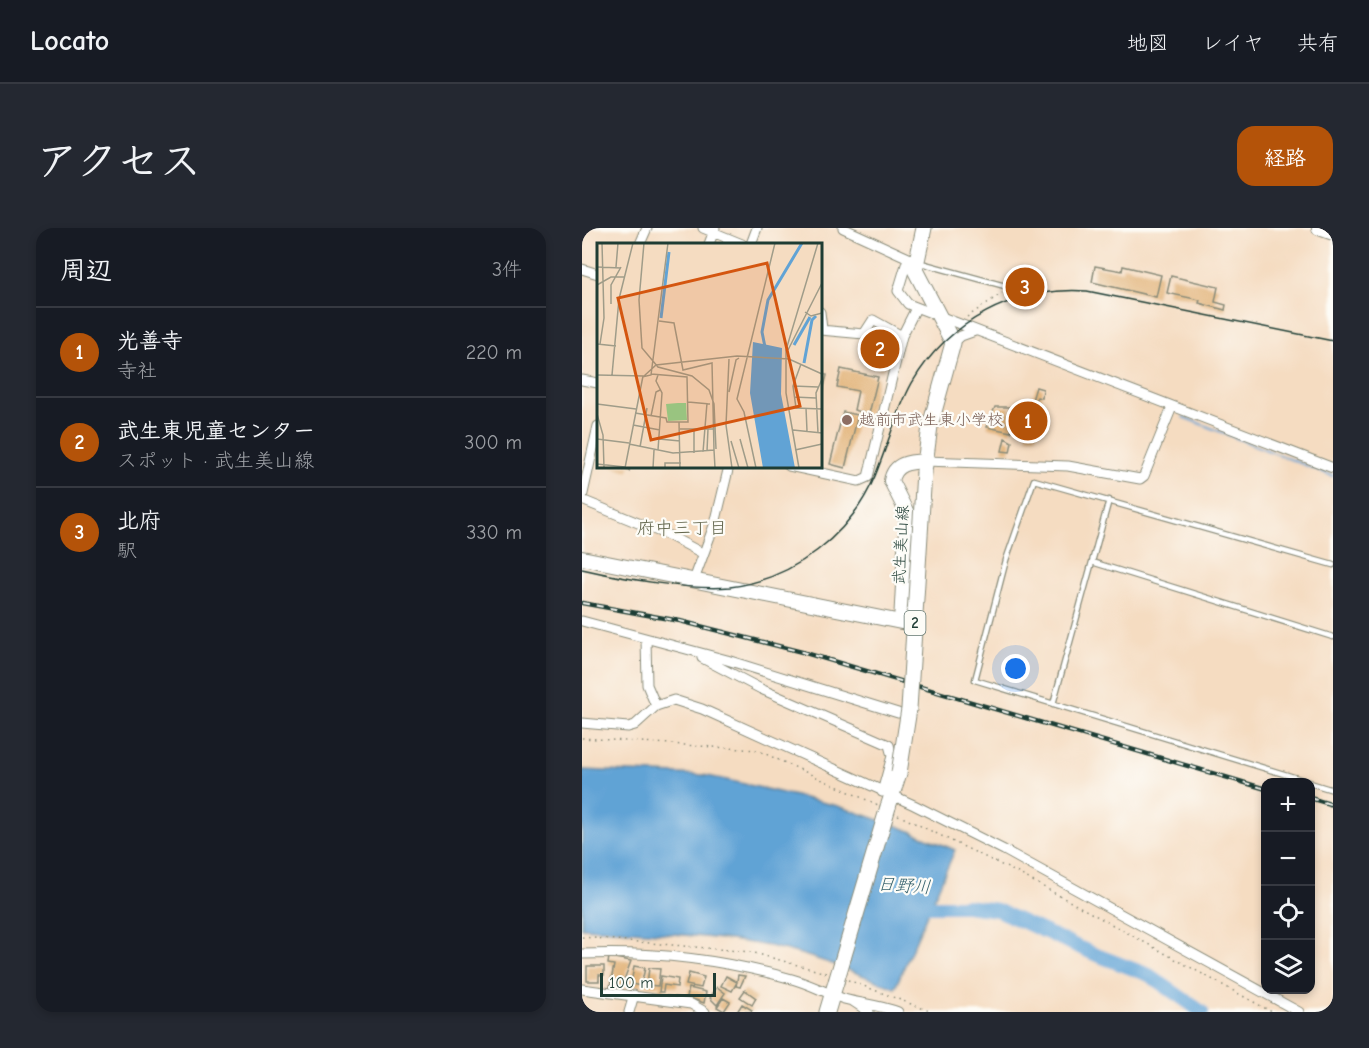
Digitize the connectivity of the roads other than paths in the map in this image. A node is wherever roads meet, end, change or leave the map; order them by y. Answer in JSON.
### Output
{"nodes":[{"id":1,"x":647,"y":228,"type":"edge"},
{"id":2,"x":703,"y":228,"type":"edge"},
{"id":3,"x":757,"y":228,"type":"edge"},
{"id":4,"x":843,"y":228,"type":"edge"},
{"id":5,"x":924,"y":228,"type":"edge"},
{"id":6,"x":1319,"y":228,"type":"edge"},
{"id":7,"x":714,"y":230,"type":"edge"},
{"id":8,"x":1333,"y":234,"type":"edge"},
{"id":9,"x":640,"y":243,"type":"edge"},
{"id":10,"x":740,"y":243,"type":"edge"},
{"id":11,"x":751,"y":243,"type":"edge"},
{"id":12,"x":912,"y":259,"type":"junction"},
{"id":13,"x":582,"y":269,"type":"edge"},
{"id":14,"x":597,"y":274,"type":"edge"},
{"id":15,"x":1016,"y":289,"type":"dead end"},
{"id":16,"x":916,"y":308,"type":"junction"},
{"id":17,"x":941,"y":315,"type":"junction"},
{"id":18,"x":822,"y":330,"type":"edge"},
{"id":19,"x":975,"y":330,"type":"junction"},
{"id":20,"x":903,"y":336,"type":"junction"},
{"id":21,"x":954,"y":343,"type":"junction"},
{"id":22,"x":582,"y":380,"type":"edge"},
{"id":23,"x":597,"y":383,"type":"edge"},
{"id":24,"x":1172,"y":407,"type":"junction"},
{"id":25,"x":597,"y":428,"type":"edge"},
{"id":26,"x":587,"y":453,"type":"edge"},
{"id":27,"x":924,"y":467,"type":"junction"},
{"id":28,"x":729,"y":468,"type":"edge"},
{"id":29,"x":798,"y":468,"type":"edge"},
{"id":30,"x":1333,"y":468,"type":"edge"},
{"id":31,"x":582,"y":499,"type":"edge"},
{"id":32,"x":1109,"y":500,"type":"junction"},
{"id":33,"x":702,"y":553,"type":"junction"},
{"id":34,"x":582,"y":558,"type":"edge"},
{"id":35,"x":1092,"y":562,"type":"junction"},
{"id":36,"x":1333,"y":565,"type":"edge"},
{"id":37,"x":694,"y":580,"type":"junction"},
{"id":38,"x":582,"y":621,"type":"edge"},
{"id":39,"x":1333,"y":637,"type":"edge"},
{"id":40,"x":646,"y":639,"type":"junction"},
{"id":41,"x":703,"y":655,"type":"junction"},
{"id":42,"x":846,"y":689,"type":"dead end"},
{"id":43,"x":836,"y":693,"type":"junction"},
{"id":44,"x":1053,"y":704,"type":"junction"},
{"id":45,"x":656,"y":706,"type":"junction"},
{"id":46,"x":898,"y":713,"type":"dead end"},
{"id":47,"x":582,"y":723,"type":"edge"},
{"id":48,"x":1294,"y":778,"type":"edge"},
{"id":49,"x":1315,"y":785,"type":"edge"},
{"id":50,"x":1333,"y":790,"type":"edge"},
{"id":51,"x":887,"y":803,"type":"junction"},
{"id":52,"x":582,"y":954,"type":"edge"},
{"id":53,"x":835,"y":988,"type":"junction"},
{"id":54,"x":582,"y":989,"type":"edge"},
{"id":55,"x":634,"y":995,"type":"junction"},
{"id":56,"x":852,"y":1000,"type":"junction"},
{"id":57,"x":690,"y":1008,"type":"edge"},
{"id":58,"x":629,"y":1012,"type":"edge"},
{"id":59,"x":705,"y":1012,"type":"edge"},
{"id":60,"x":826,"y":1012,"type":"edge"},
{"id":61,"x":869,"y":1012,"type":"edge"},
{"id":62,"x":898,"y":1012,"type":"edge"},
{"id":63,"x":1299,"y":1012,"type":"edge"}],
"edges":[{"from":1,"to":9,"type":"street"},
{"from":2,"to":7,"type":"street"},
{"from":3,"to":11,"type":"street"},
{"from":4,"to":12,"type":"street"},
{"from":5,"to":12,"type":"main road"},
{"from":6,"to":8,"type":"street"},
{"from":7,"to":10,"type":"street"},
{"from":12,"to":15,"type":"lane"},
{"from":12,"to":16,"type":"street"},
{"from":12,"to":17,"type":"main road"},
{"from":13,"to":14,"type":"street"},
{"from":16,"to":17,"type":"street"},
{"from":16,"to":20,"type":"street"},
{"from":17,"to":19,"type":"street"},
{"from":17,"to":21,"type":"main road"},
{"from":18,"to":20,"type":"street"},
{"from":19,"to":21,"type":"street"},
{"from":19,"to":24,"type":"street"},
{"from":20,"to":29,"type":"street"},
{"from":21,"to":27,"type":"main road","name":"武生美山線","number":"2"},
{"from":22,"to":23,"type":"street"},
{"from":24,"to":27,"type":"street"},
{"from":24,"to":30,"type":"street"},
{"from":25,"to":26,"type":"street"},
{"from":26,"to":31,"type":"street"},
{"from":27,"to":37,"type":"street"},
{"from":27,"to":51,"type":"main road","name":"武生美山線","number":"2","bridge":true},
{"from":28,"to":33,"type":"street"},
{"from":31,"to":33,"type":"street"},
{"from":32,"to":35,"type":"lane"},
{"from":32,"to":36,"type":"lane"},
{"from":32,"to":44,"type":"lane"},
{"from":33,"to":37,"type":"street"},
{"from":34,"to":37,"type":"street"},
{"from":35,"to":39,"type":"lane"},
{"from":35,"to":44,"type":"lane"},
{"from":38,"to":40,"type":"street"},
{"from":40,"to":41,"type":"street"},
{"from":40,"to":45,"type":"street"},
{"from":41,"to":43,"type":"street"},
{"from":41,"to":51,"type":"street"},
{"from":42,"to":43,"type":"street"},
{"from":43,"to":46,"type":"street"},
{"from":44,"to":48,"type":"lane"},
{"from":45,"to":47,"type":"street"},
{"from":45,"to":51,"type":"street"},
{"from":49,"to":50,"type":"lane"},
{"from":51,"to":53,"type":"main road","name":"武生美山線","number":"2","bridge":true},
{"from":51,"to":63,"type":"street"},
{"from":52,"to":53,"type":"street"},
{"from":53,"to":56,"type":"street"},
{"from":53,"to":60,"type":"main road","name":"武生美山線","number":"2"},
{"from":54,"to":55,"type":"street"},
{"from":55,"to":57,"type":"street"},
{"from":55,"to":58,"type":"street"},
{"from":56,"to":61,"type":"street"},
{"from":56,"to":62,"type":"street"},
{"from":57,"to":59,"type":"street"}]}
